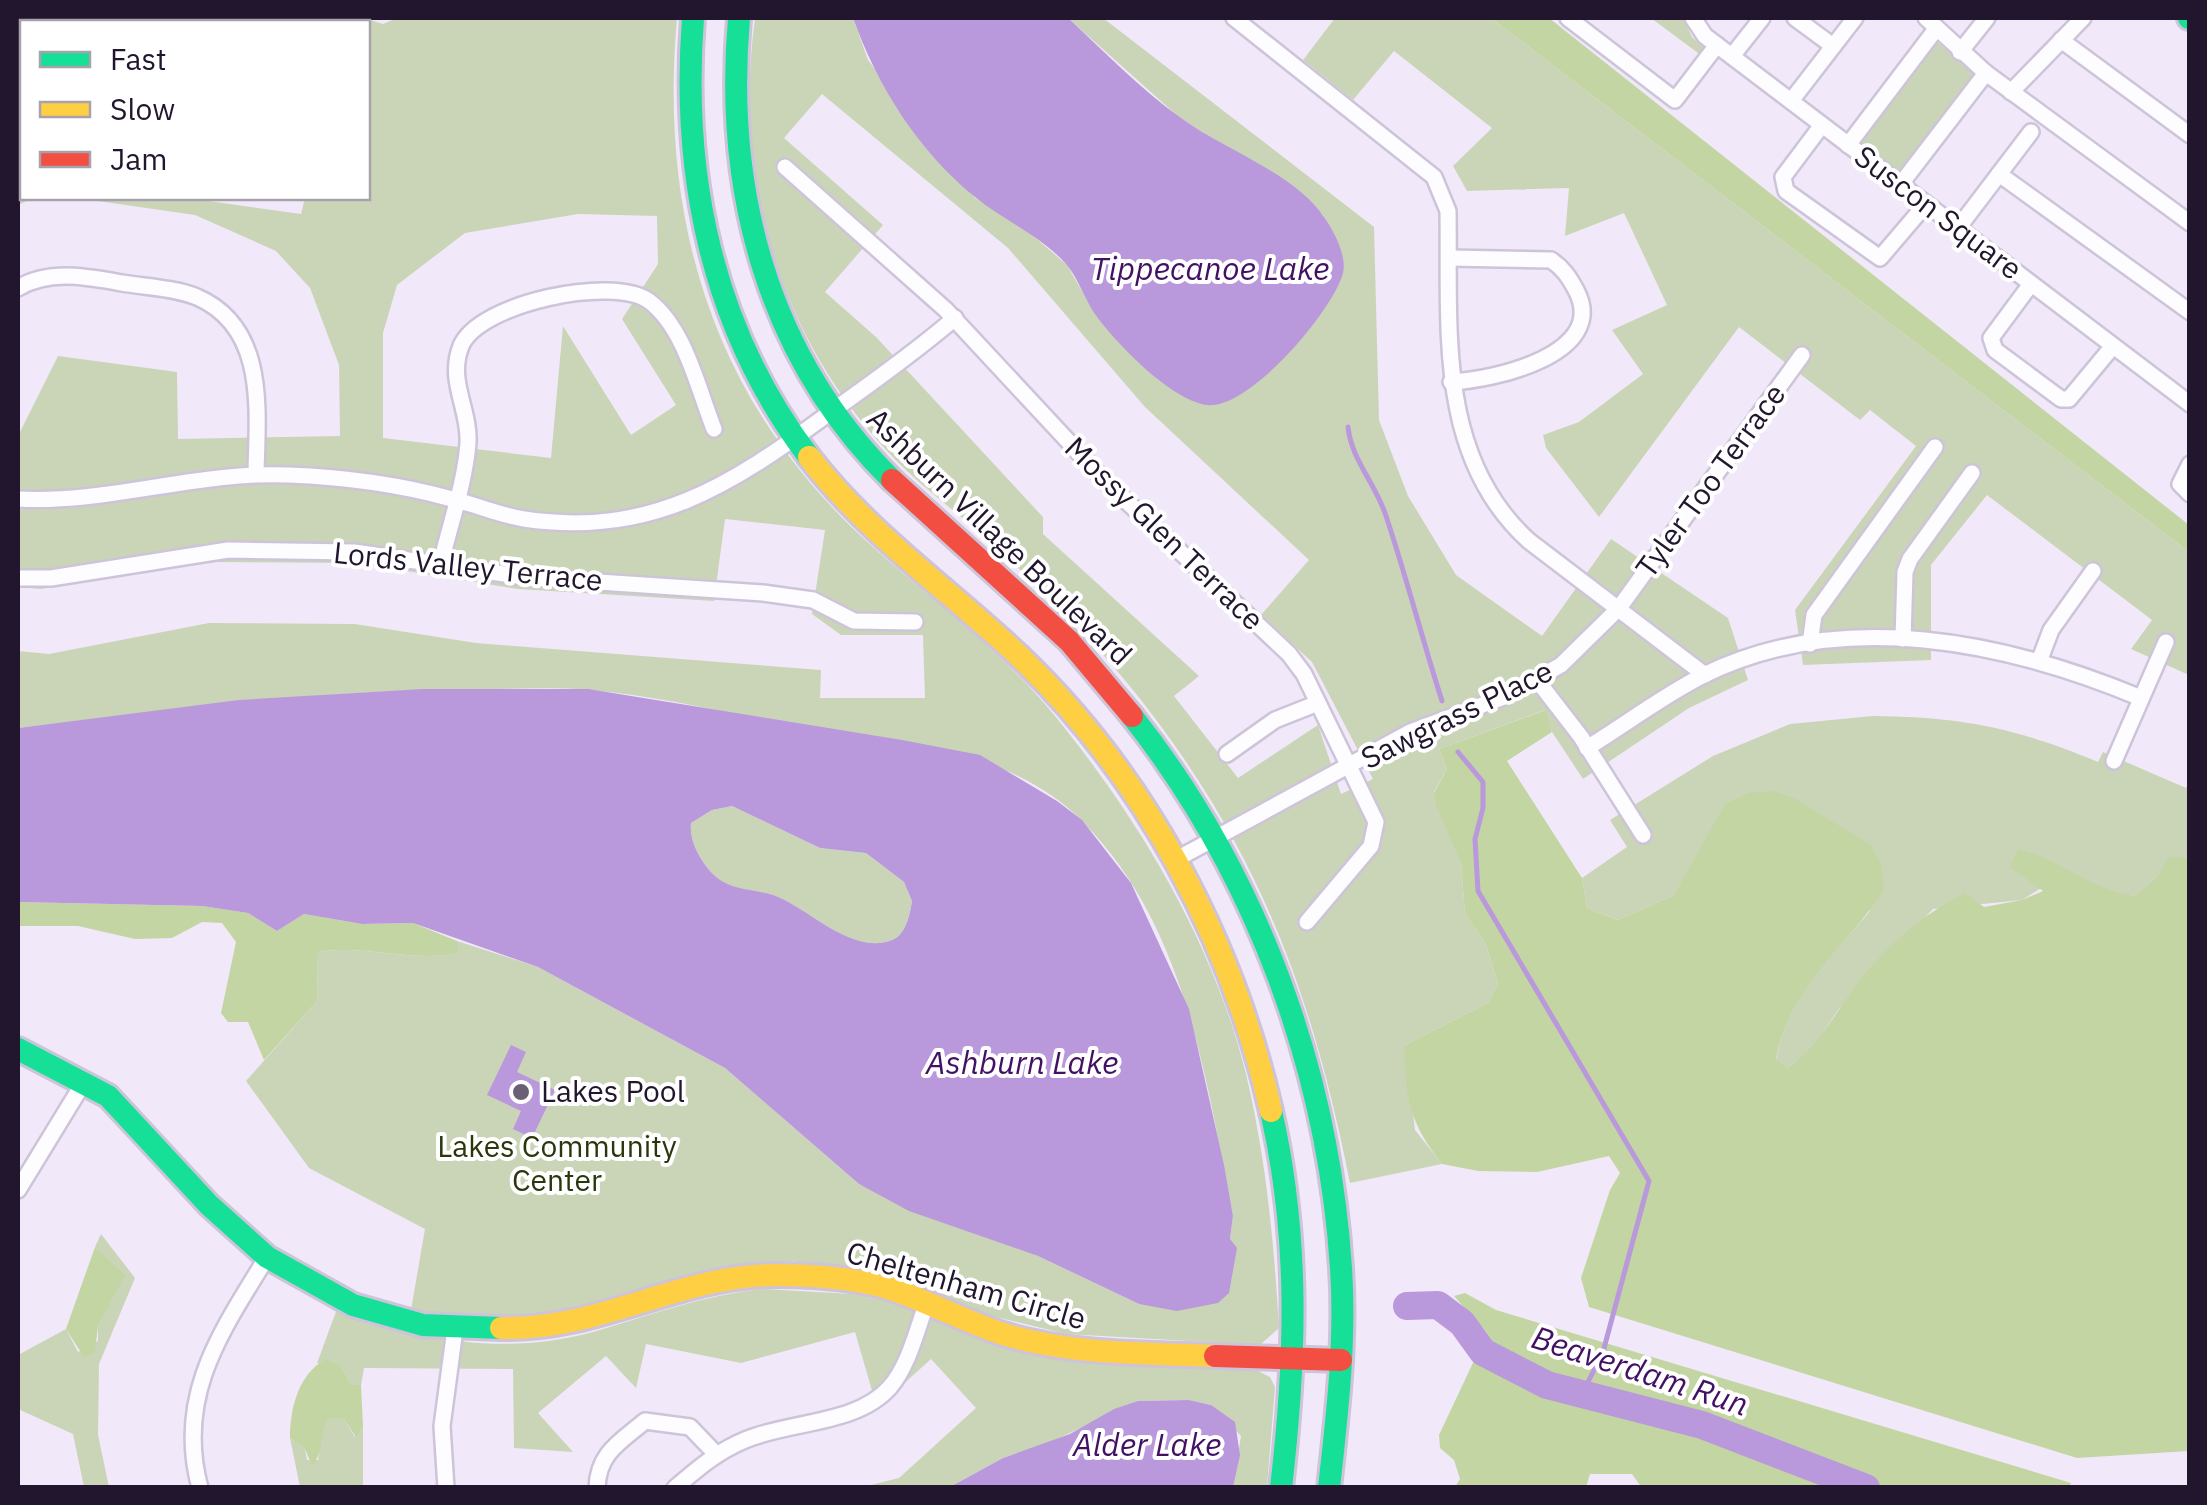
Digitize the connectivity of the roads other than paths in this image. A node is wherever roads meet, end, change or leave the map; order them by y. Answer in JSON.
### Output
{"nodes":[{"id":1,"x":692,"y":18,"type":"edge"},
{"id":2,"x":739,"y":18,"type":"edge"},
{"id":3,"x":1234,"y":18,"type":"edge"},
{"id":4,"x":1568,"y":18,"type":"edge"},
{"id":5,"x":1693,"y":18,"type":"edge"},
{"id":6,"x":1762,"y":18,"type":"edge"},
{"id":7,"x":1795,"y":18,"type":"edge"},
{"id":8,"x":1832,"y":18,"type":"edge"},
{"id":9,"x":1855,"y":18,"type":"edge"},
{"id":10,"x":1987,"y":18,"type":"edge"},
{"id":11,"x":2082,"y":18,"type":"edge"},
{"id":12,"x":1931,"y":23,"type":"edge"},
{"id":13,"x":1844,"y":32,"type":"junction"},
{"id":14,"x":2061,"y":40,"type":"junction"},
{"id":15,"x":1717,"y":45,"type":"junction"},
{"id":16,"x":1833,"y":46,"type":"junction"},
{"id":17,"x":1960,"y":52,"type":"junction"},
{"id":18,"x":1732,"y":56,"type":"junction"},
{"id":19,"x":1986,"y":73,"type":"junction"},
{"id":20,"x":2011,"y":92,"type":"junction"},
{"id":21,"x":1791,"y":102,"type":"junction"},
{"id":22,"x":1822,"y":125,"type":"junction"},
{"id":23,"x":2031,"y":132,"type":"dead end"},
{"id":24,"x":2190,"y":135,"type":"edge"},
{"id":25,"x":1848,"y":145,"type":"junction"},
{"id":26,"x":785,"y":168,"type":"dead end"},
{"id":27,"x":1999,"y":174,"type":"junction"},
{"id":28,"x":1900,"y":185,"type":"junction"},
{"id":29,"x":1926,"y":204,"type":"junction"},
{"id":30,"x":2190,"y":223,"type":"edge"},
{"id":31,"x":1958,"y":228,"type":"junction"},
{"id":32,"x":1449,"y":258,"type":"junction"},
{"id":33,"x":2032,"y":284,"type":"junction"},
{"id":34,"x":18,"y":288,"type":"edge"},
{"id":35,"x":2190,"y":312,"type":"edge"},
{"id":36,"x":955,"y":318,"type":"junction"},
{"id":37,"x":2113,"y":346,"type":"junction"},
{"id":38,"x":1802,"y":354,"type":"dead end"},
{"id":39,"x":1452,"y":382,"type":"junction"},
{"id":40,"x":2190,"y":404,"type":"edge"},
{"id":41,"x":832,"y":412,"type":"junction"},
{"id":42,"x":714,"y":429,"type":"dead end"},
{"id":43,"x":794,"y":439,"type":"junction"},
{"id":44,"x":1935,"y":447,"type":"dead end"},
{"id":45,"x":2190,"y":464,"type":"edge"},
{"id":46,"x":1972,"y":472,"type":"dead end"},
{"id":47,"x":256,"y":474,"type":"junction"},
{"id":48,"x":2190,"y":494,"type":"edge"},
{"id":49,"x":18,"y":499,"type":"edge"},
{"id":50,"x":455,"y":500,"type":"junction"},
{"id":51,"x":441,"y":563,"type":"junction"},
{"id":52,"x":2093,"y":571,"type":"dead end"},
{"id":53,"x":18,"y":578,"type":"edge"},
{"id":54,"x":1619,"y":608,"type":"junction"},
{"id":55,"x":915,"y":622,"type":"dead end"},
{"id":56,"x":1903,"y":639,"type":"junction"},
{"id":57,"x":2166,"y":642,"type":"dead end"},
{"id":58,"x":1810,"y":644,"type":"junction"},
{"id":59,"x":2040,"y":659,"type":"junction"},
{"id":60,"x":1705,"y":674,"type":"junction"},
{"id":61,"x":1537,"y":680,"type":"junction"},
{"id":62,"x":2142,"y":698,"type":"junction"},
{"id":63,"x":1318,"y":704,"type":"junction"},
{"id":64,"x":1587,"y":748,"type":"junction"},
{"id":65,"x":1227,"y":754,"type":"dead end"},
{"id":66,"x":2114,"y":761,"type":"dead end"},
{"id":67,"x":1347,"y":768,"type":"junction"},
{"id":68,"x":1643,"y":836,"type":"dead end"},
{"id":69,"x":1214,"y":837,"type":"junction"},
{"id":70,"x":1175,"y":860,"type":"junction"},
{"id":71,"x":1307,"y":922,"type":"dead end"},
{"id":72,"x":18,"y":1049,"type":"edge"},
{"id":73,"x":84,"y":1082,"type":"junction"},
{"id":74,"x":18,"y":1190,"type":"edge"},
{"id":75,"x":268,"y":1257,"type":"junction"},
{"id":76,"x":927,"y":1302,"type":"junction"},
{"id":77,"x":456,"y":1329,"type":"junction"},
{"id":78,"x":1295,"y":1359,"type":"junction"},
{"id":79,"x":1341,"y":1360,"type":"junction"},
{"id":80,"x":716,"y":1454,"type":"junction"},
{"id":81,"x":200,"y":1488,"type":"edge"},
{"id":82,"x":446,"y":1488,"type":"edge"},
{"id":83,"x":597,"y":1488,"type":"edge"},
{"id":84,"x":675,"y":1488,"type":"edge"},
{"id":85,"x":1281,"y":1488,"type":"edge"},
{"id":86,"x":1329,"y":1488,"type":"edge"}],
"edges":[{"from":1,"to":43,"type":"main road"},
{"from":2,"to":41,"type":"main road","name":"Ashburn Village Boulevard"},
{"from":3,"to":32,"type":"street"},
{"from":4,"to":15,"type":"street"},
{"from":5,"to":15,"type":"street","name":"Suscon Square"},
{"from":6,"to":18,"type":"street"},
{"from":7,"to":16,"type":"street"},
{"from":8,"to":13,"type":"street"},
{"from":9,"to":13,"type":"street"},
{"from":10,"to":17,"type":"street"},
{"from":11,"to":14,"type":"street"},
{"from":12,"to":17,"type":"street"},
{"from":12,"to":25,"type":"street"},
{"from":13,"to":16,"type":"street"},
{"from":14,"to":20,"type":"street"},
{"from":14,"to":24,"type":"street"},
{"from":15,"to":18,"type":"street","name":"Suscon Square"},
{"from":16,"to":21,"type":"street"},
{"from":17,"to":19,"type":"street"},
{"from":18,"to":21,"type":"street","name":"Suscon Square"},
{"from":19,"to":20,"type":"street"},
{"from":19,"to":28,"type":"street"},
{"from":20,"to":30,"type":"street"},
{"from":21,"to":22,"type":"street","name":"Suscon Square"},
{"from":22,"to":25,"type":"street","name":"Suscon Square"},
{"from":22,"to":29,"type":"street"},
{"from":23,"to":27,"type":"street"},
{"from":25,"to":28,"type":"street","name":"Suscon Square"},
{"from":26,"to":36,"type":"street","name":"Mossy Glen Terrace"},
{"from":27,"to":31,"type":"street"},
{"from":27,"to":35,"type":"street"},
{"from":28,"to":29,"type":"street","name":"Suscon Square"},
{"from":29,"to":31,"type":"street","name":"Suscon Square"},
{"from":31,"to":33,"type":"street","name":"Suscon Square"},
{"from":32,"to":39,"type":"street"},
{"from":32,"to":39,"type":"street"},
{"from":33,"to":37,"type":"street","name":"Suscon Square"},
{"from":33,"to":37,"type":"street"},
{"from":34,"to":47,"type":"street"},
{"from":36,"to":41,"type":"street"},
{"from":36,"to":63,"type":"street","name":"Mossy Glen Terrace"},
{"from":37,"to":40,"type":"street","name":"Suscon Square"},
{"from":38,"to":54,"type":"street","name":"Tyler Too Terrace"},
{"from":39,"to":54,"type":"street"},
{"from":41,"to":43,"type":"street"},
{"from":41,"to":69,"type":"main road","name":"Ashburn Village Boulevard"},
{"from":42,"to":50,"type":"street"},
{"from":43,"to":50,"type":"street"},
{"from":43,"to":70,"type":"main road"},
{"from":44,"to":58,"type":"street"},
{"from":45,"to":48,"type":"street"},
{"from":46,"to":56,"type":"street"},
{"from":47,"to":49,"type":"street"},
{"from":47,"to":50,"type":"street"},
{"from":50,"to":51,"type":"street"},
{"from":51,"to":53,"type":"street","name":"Lords Valley Terrace"},
{"from":51,"to":55,"type":"street","name":"Lords Valley Terrace"},
{"from":52,"to":59,"type":"street"},
{"from":54,"to":60,"type":"street"},
{"from":54,"to":61,"type":"street","name":"Sawgrass Place"},
{"from":56,"to":58,"type":"street"},
{"from":56,"to":59,"type":"street"},
{"from":57,"to":62,"type":"street"},
{"from":58,"to":60,"type":"street"},
{"from":59,"to":62,"type":"street"},
{"from":60,"to":64,"type":"street"},
{"from":61,"to":64,"type":"street"},
{"from":61,"to":67,"type":"street","name":"Sawgrass Place"},
{"from":62,"to":66,"type":"street"},
{"from":63,"to":65,"type":"street"},
{"from":63,"to":67,"type":"street","name":"Mossy Glen Terrace"},
{"from":64,"to":68,"type":"street"},
{"from":67,"to":69,"type":"street","name":"Sawgrass Place"},
{"from":67,"to":71,"type":"street","name":"Mossy Glen Terrace"},
{"from":69,"to":70,"type":"street","name":"Sawgrass Place"},
{"from":69,"to":79,"type":"main road","name":"Ashburn Village Boulevard"},
{"from":70,"to":78,"type":"main road"},
{"from":72,"to":73,"type":"main road","name":"Cheltenham Circle"},
{"from":73,"to":74,"type":"street"},
{"from":73,"to":75,"type":"main road","name":"Cheltenham Circle"},
{"from":75,"to":77,"type":"main road","name":"Cheltenham Circle"},
{"from":75,"to":81,"type":"street"},
{"from":76,"to":77,"type":"main road","name":"Cheltenham Circle"},
{"from":76,"to":78,"type":"main road","name":"Cheltenham Circle"},
{"from":76,"to":80,"type":"street"},
{"from":77,"to":82,"type":"street"},
{"from":78,"to":79,"type":"main road","name":"Cheltenham Circle"},
{"from":78,"to":85,"type":"main road"},
{"from":79,"to":86,"type":"main road","name":"Ashburn Village Boulevard"},
{"from":80,"to":83,"type":"street"},
{"from":80,"to":84,"type":"street"}]}
